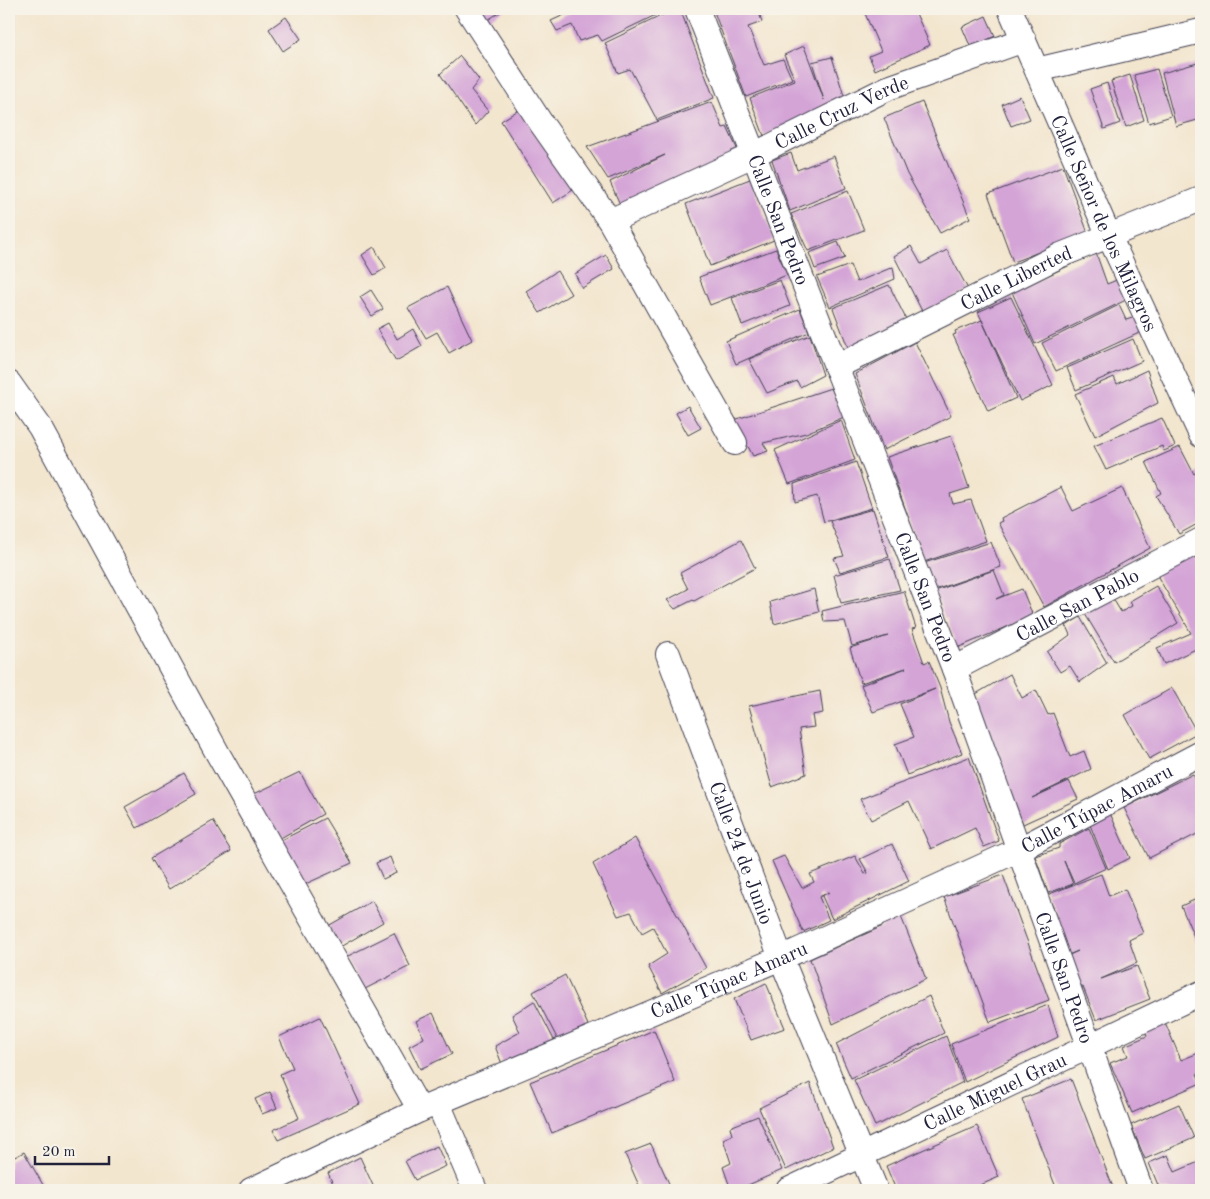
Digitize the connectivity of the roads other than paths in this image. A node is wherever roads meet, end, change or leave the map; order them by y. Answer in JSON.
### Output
{"nodes":[{"id":1,"x":467,"y":9,"type":"edge"},
{"id":2,"x":697,"y":9,"type":"edge"},
{"id":3,"x":1010,"y":9,"type":"edge"},
{"id":4,"x":1201,"y":31,"type":"edge"},
{"id":5,"x":1024,"y":40,"type":"junction"},
{"id":6,"x":1037,"y":70,"type":"junction"},
{"id":7,"x":753,"y":155,"type":"junction"},
{"id":8,"x":1201,"y":199,"type":"edge"},
{"id":9,"x":610,"y":221,"type":"junction"},
{"id":10,"x":1109,"y":236,"type":"junction"},
{"id":11,"x":836,"y":367,"type":"junction"},
{"id":12,"x":9,"y":383,"type":"edge"},
{"id":13,"x":1201,"y":435,"type":"edge"},
{"id":14,"x":735,"y":443,"type":"dead end"},
{"id":15,"x":1201,"y":540,"type":"edge"},
{"id":16,"x":668,"y":654,"type":"dead end"},
{"id":17,"x":954,"y":669,"type":"junction"},
{"id":18,"x":1201,"y":753,"type":"edge"},
{"id":19,"x":1018,"y":850,"type":"junction"},
{"id":20,"x":781,"y":958,"type":"junction"},
{"id":21,"x":1201,"y":992,"type":"edge"},
{"id":22,"x":1088,"y":1048,"type":"junction"},
{"id":23,"x":429,"y":1107,"type":"junction"},
{"id":24,"x":862,"y":1155,"type":"junction"},
{"id":25,"x":250,"y":1190,"type":"edge"},
{"id":26,"x":475,"y":1190,"type":"edge"},
{"id":27,"x":788,"y":1190,"type":"edge"},
{"id":28,"x":876,"y":1190,"type":"edge"},
{"id":29,"x":1141,"y":1190,"type":"edge"}],
"edges":[{"from":1,"to":9,"type":"street"},
{"from":2,"to":7,"type":"street","name":"Calle San Pedro"},
{"from":3,"to":5,"type":"street","name":"Calle Señor de los Milagros"},
{"from":4,"to":6,"type":"street"},
{"from":5,"to":6,"type":"street","name":"Calle Señor de los Milagros"},
{"from":5,"to":7,"type":"street","name":"Calle Cruz Verde"},
{"from":6,"to":10,"type":"street","name":"Calle Señor de los Milagros"},
{"from":7,"to":9,"type":"street","name":"Calle Cruz Verde"},
{"from":7,"to":11,"type":"street","name":"Calle San Pedro"},
{"from":8,"to":10,"type":"street","name":"Calle Liberted"},
{"from":9,"to":14,"type":"street"},
{"from":10,"to":11,"type":"street","name":"Calle Liberted"},
{"from":10,"to":13,"type":"street","name":"Calle Señor de los Milagros"},
{"from":11,"to":17,"type":"street","name":"Calle San Pedro"},
{"from":12,"to":23,"type":"street"},
{"from":15,"to":17,"type":"street","name":"Calle San Pablo"},
{"from":16,"to":20,"type":"street","name":"Calle 24 de Junio"},
{"from":17,"to":19,"type":"street","name":"Calle San Pedro"},
{"from":18,"to":19,"type":"street","name":"Calle Túpac Amaru"},
{"from":19,"to":20,"type":"street","name":"Calle Túpac Amaru"},
{"from":19,"to":22,"type":"street","name":"Calle San Pedro"},
{"from":20,"to":23,"type":"street","name":"Calle Túpac Amaru"},
{"from":20,"to":24,"type":"street","name":"Calle 24 de Junio"},
{"from":21,"to":22,"type":"street","name":"Calle Miguel Grau"},
{"from":22,"to":24,"type":"street","name":"Calle Miguel Grau"},
{"from":22,"to":29,"type":"street","name":"Calle San Pedro"},
{"from":23,"to":25,"type":"street","name":"Calle Túpac Amaru"},
{"from":23,"to":26,"type":"street"},
{"from":24,"to":27,"type":"street","name":"Calle Miguel Grau"},
{"from":24,"to":28,"type":"street","name":"Calle 24 de Junio"}]}
